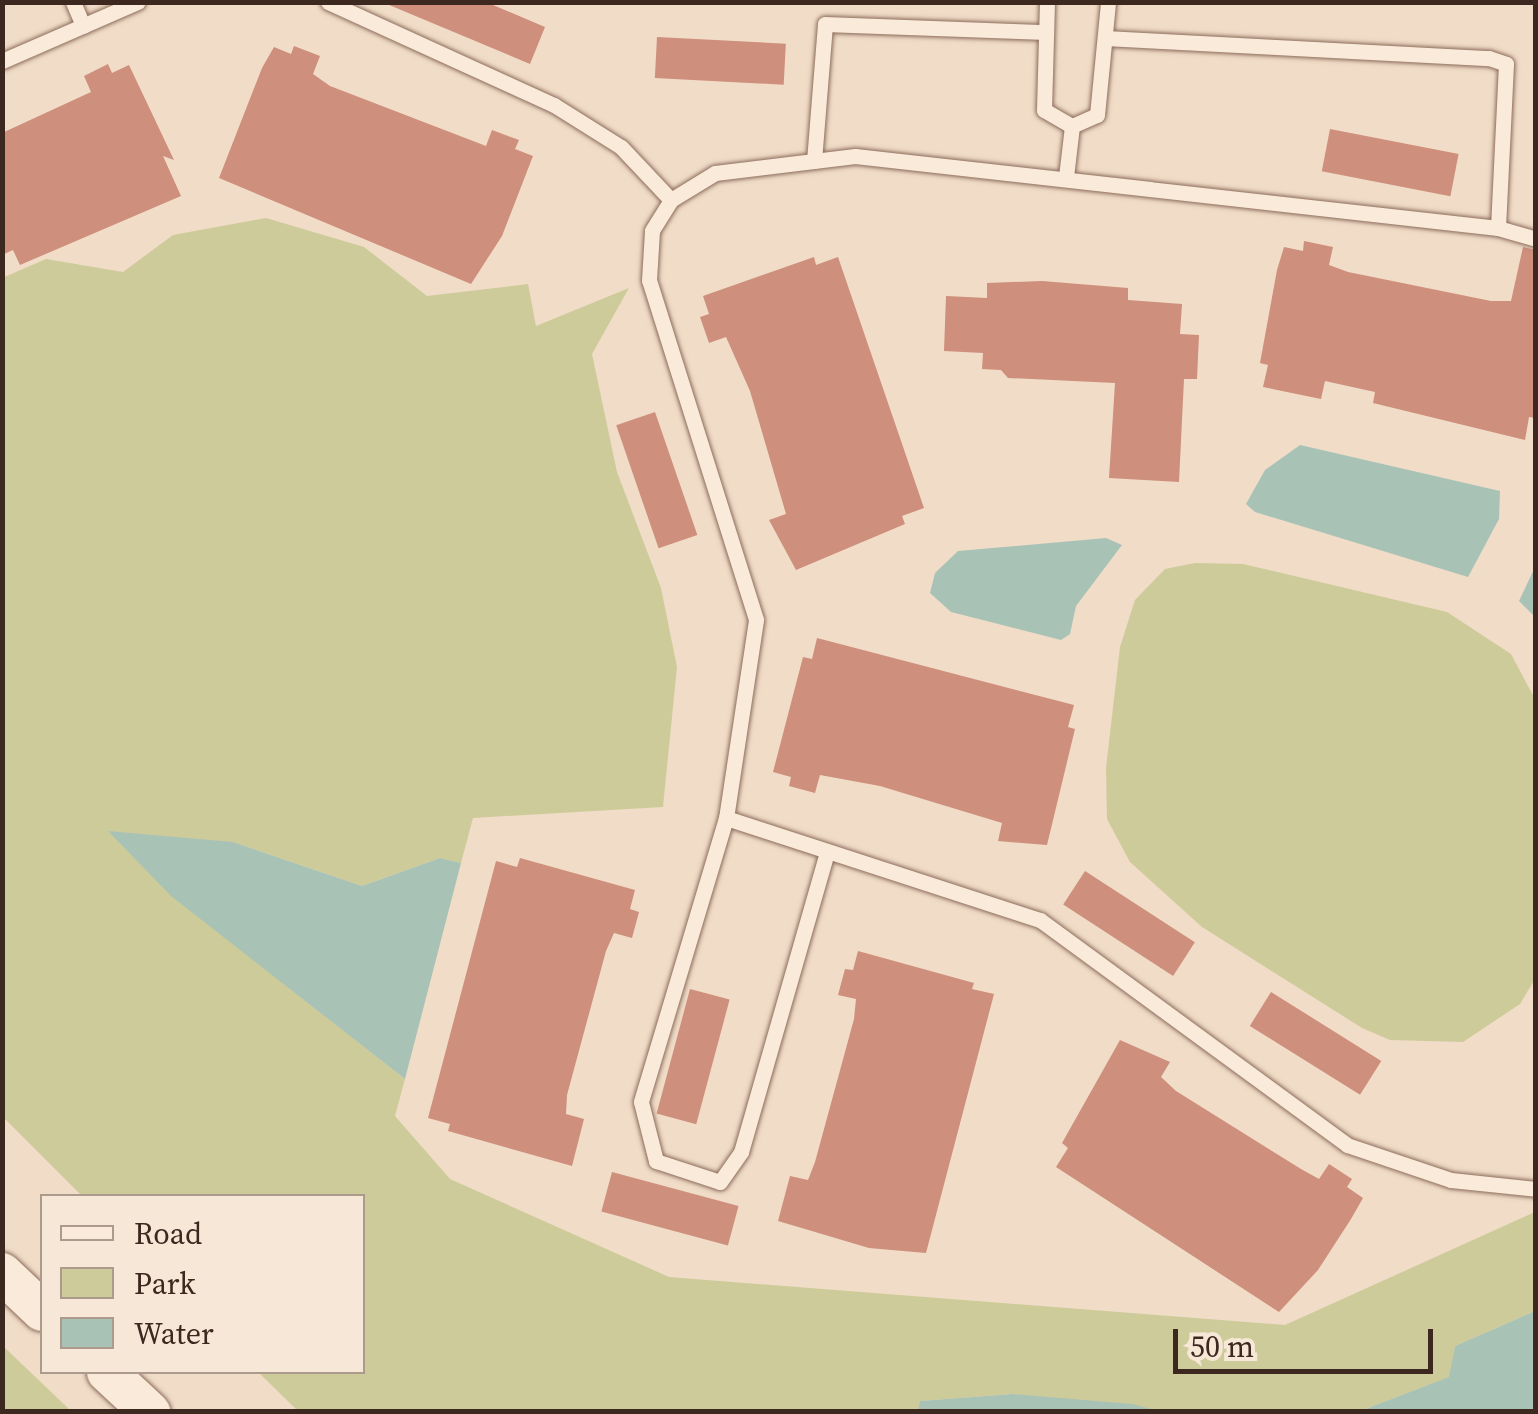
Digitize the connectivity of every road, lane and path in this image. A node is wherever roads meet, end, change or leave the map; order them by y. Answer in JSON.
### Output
{"nodes":[{"id":1,"x":73,"y":2,"type":"edge"},
{"id":2,"x":138,"y":2,"type":"edge"},
{"id":3,"x":328,"y":2,"type":"edge"},
{"id":4,"x":1048,"y":2,"type":"edge"},
{"id":5,"x":1108,"y":2,"type":"edge"},
{"id":6,"x":83,"y":26,"type":"junction"},
{"id":7,"x":1046,"y":32,"type":"junction"},
{"id":8,"x":1105,"y":38,"type":"junction"},
{"id":9,"x":2,"y":61,"type":"edge"},
{"id":10,"x":1072,"y":126,"type":"junction"},
{"id":11,"x":814,"y":161,"type":"junction"},
{"id":12,"x":1066,"y":176,"type":"junction"},
{"id":13,"x":671,"y":200,"type":"junction"},
{"id":14,"x":1498,"y":228,"type":"junction"},
{"id":15,"x":1536,"y":239,"type":"edge"},
{"id":16,"x":726,"y":818,"type":"junction"},
{"id":17,"x":827,"y":852,"type":"junction"},
{"id":18,"x":1536,"y":1188,"type":"edge"},
{"id":19,"x":2,"y":1274,"type":"edge"},
{"id":20,"x":40,"y":1309,"type":"edge"},
{"id":21,"x":109,"y":1374,"type":"edge"},
{"id":22,"x":150,"y":1412,"type":"edge"}],
"edges":[{"from":1,"to":6,"type":"lane"},
{"from":2,"to":6,"type":"lane"},
{"from":3,"to":13,"type":"lane"},
{"from":4,"to":7,"type":"lane"},
{"from":5,"to":8,"type":"lane"},
{"from":6,"to":9,"type":"lane"},
{"from":7,"to":10,"type":"lane"},
{"from":7,"to":11,"type":"lane"},
{"from":8,"to":10,"type":"lane"},
{"from":8,"to":14,"type":"lane"},
{"from":10,"to":12,"type":"lane"},
{"from":11,"to":12,"type":"lane"},
{"from":11,"to":13,"type":"lane"},
{"from":12,"to":14,"type":"lane"},
{"from":13,"to":16,"type":"lane"},
{"from":14,"to":15,"type":"lane"},
{"from":16,"to":17,"type":"lane"},
{"from":16,"to":17,"type":"lane"},
{"from":17,"to":18,"type":"lane"},
{"from":19,"to":20,"type":"street"},
{"from":21,"to":22,"type":"street"}]}
